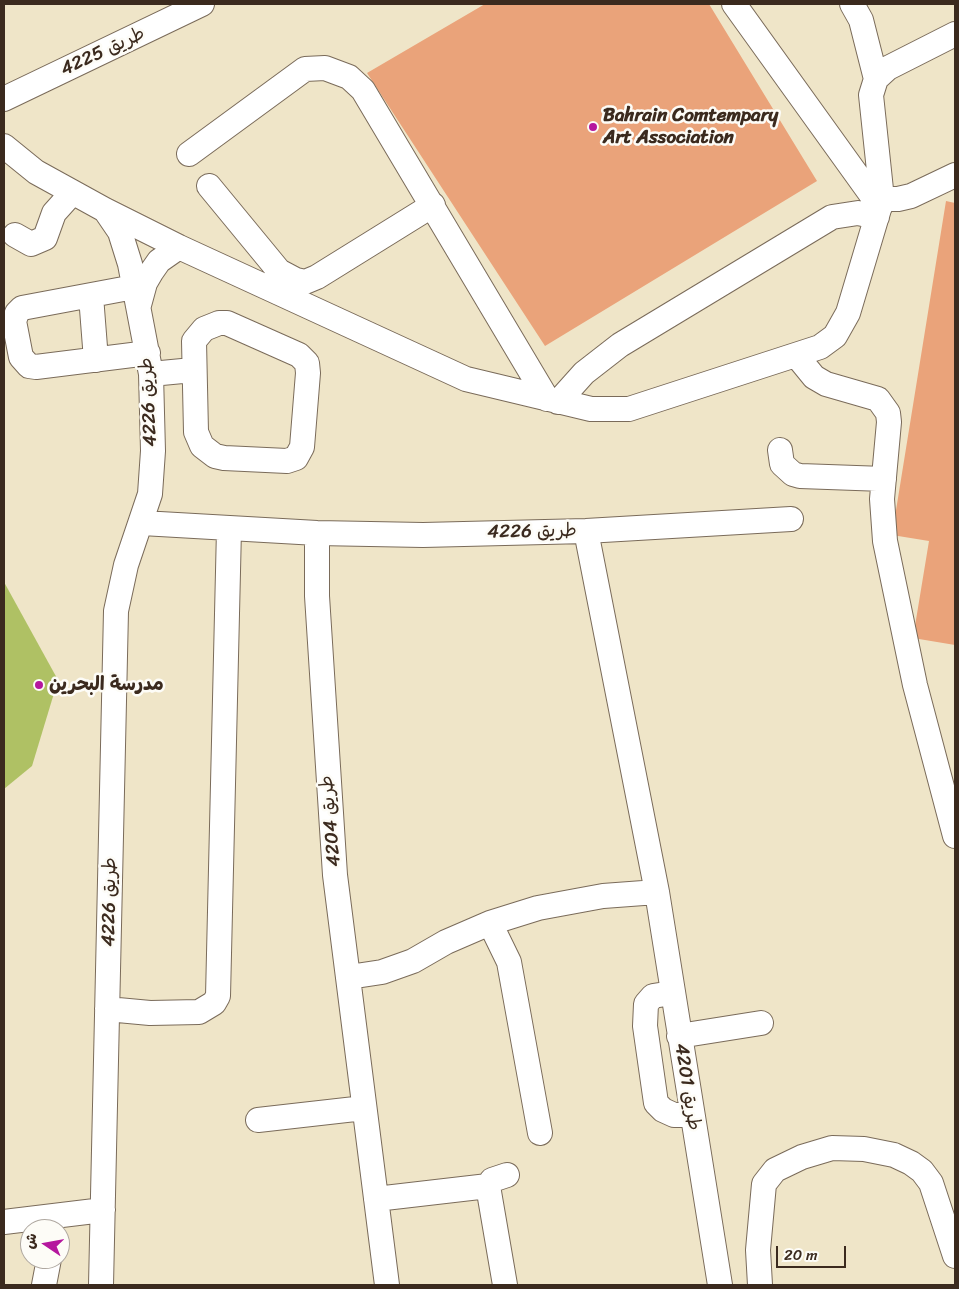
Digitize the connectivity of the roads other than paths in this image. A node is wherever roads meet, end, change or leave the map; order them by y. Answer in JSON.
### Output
{"nodes":[{"id":1,"x":202,"y":4,"type":"edge"},
{"id":2,"x":734,"y":4,"type":"edge"},
{"id":3,"x":852,"y":4,"type":"edge"},
{"id":4,"x":955,"y":34,"type":"edge"},
{"id":5,"x":876,"y":79,"type":"junction"},
{"id":6,"x":4,"y":99,"type":"edge"},
{"id":7,"x":4,"y":146,"type":"edge"},
{"id":8,"x":189,"y":154,"type":"dead end"},
{"id":9,"x":955,"y":175,"type":"edge"},
{"id":10,"x":209,"y":186,"type":"dead end"},
{"id":11,"x":72,"y":192,"type":"junction"},
{"id":12,"x":432,"y":205,"type":"junction"},
{"id":13,"x":880,"y":208,"type":"junction"},
{"id":14,"x":105,"y":210,"type":"junction"},
{"id":15,"x":15,"y":235,"type":"dead end"},
{"id":16,"x":179,"y":247,"type":"junction"},
{"id":17,"x":134,"y":287,"type":"junction"},
{"id":18,"x":91,"y":296,"type":"junction"},
{"id":19,"x":139,"y":312,"type":"junction"},
{"id":20,"x":796,"y":355,"type":"junction"},
{"id":21,"x":96,"y":360,"type":"junction"},
{"id":22,"x":149,"y":364,"type":"junction"},
{"id":23,"x":193,"y":370,"type":"junction"},
{"id":24,"x":552,"y":401,"type":"junction"},
{"id":25,"x":780,"y":450,"type":"dead end"},
{"id":26,"x":884,"y":479,"type":"junction"},
{"id":27,"x":791,"y":519,"type":"dead end"},
{"id":28,"x":142,"y":523,"type":"junction"},
{"id":29,"x":229,"y":529,"type":"junction"},
{"id":30,"x":586,"y":531,"type":"junction"},
{"id":31,"x":317,"y":533,"type":"junction"},
{"id":32,"x":955,"y":836,"type":"edge"},
{"id":33,"x":657,"y":892,"type":"junction"},
{"id":34,"x":490,"y":923,"type":"junction"},
{"id":35,"x":349,"y":978,"type":"junction"},
{"id":36,"x":672,"y":993,"type":"junction"},
{"id":37,"x":107,"y":1009,"type":"junction"},
{"id":38,"x":761,"y":1023,"type":"dead end"},
{"id":39,"x":678,"y":1036,"type":"junction"},
{"id":40,"x":364,"y":1108,"type":"junction"},
{"id":41,"x":692,"y":1115,"type":"junction"},
{"id":42,"x":258,"y":1120,"type":"dead end"},
{"id":43,"x":540,"y":1133,"type":"dead end"},
{"id":44,"x":376,"y":1199,"type":"junction"},
{"id":45,"x":103,"y":1210,"type":"junction"},
{"id":46,"x":67,"y":1219,"type":"edge"},
{"id":47,"x":4,"y":1222,"type":"edge"},
{"id":48,"x":20,"y":1222,"type":"edge"},
{"id":49,"x":955,"y":1256,"type":"edge"},
{"id":50,"x":47,"y":1269,"type":"edge"},
{"id":51,"x":715,"y":1284,"type":"edge"},
{"id":52,"x":44,"y":1285,"type":"edge"},
{"id":53,"x":102,"y":1285,"type":"edge"},
{"id":54,"x":387,"y":1285,"type":"edge"},
{"id":55,"x":505,"y":1285,"type":"edge"},
{"id":56,"x":760,"y":1285,"type":"edge"}],
"edges":[{"from":1,"to":6,"type":"street","name":"طريق 4225"},
{"from":2,"to":13,"type":"street"},
{"from":3,"to":5,"type":"street"},
{"from":4,"to":5,"type":"street"},
{"from":5,"to":13,"type":"street"},
{"from":7,"to":11,"type":"street","name":"طريق 4226"},
{"from":8,"to":12,"type":"street"},
{"from":9,"to":13,"type":"street"},
{"from":10,"to":12,"type":"street"},
{"from":11,"to":14,"type":"street","name":"طريق 4226"},
{"from":11,"to":15,"type":"street"},
{"from":12,"to":24,"type":"street"},
{"from":13,"to":20,"type":"street","name":"طريق 4226"},
{"from":13,"to":24,"type":"street"},
{"from":14,"to":16,"type":"street","name":"طريق 4226"},
{"from":14,"to":17,"type":"street","name":"طريق 4226"},
{"from":16,"to":19,"type":"street","name":"طريق 4226"},
{"from":16,"to":24,"type":"street","name":"طريق 4226"},
{"from":17,"to":18,"type":"street"},
{"from":17,"to":19,"type":"street","name":"طريق 4226"},
{"from":18,"to":21,"type":"street"},
{"from":18,"to":21,"type":"street"},
{"from":19,"to":22,"type":"street","name":"طريق 4226"},
{"from":20,"to":24,"type":"street","name":"طريق 4226"},
{"from":20,"to":26,"type":"street"},
{"from":21,"to":22,"type":"street"},
{"from":22,"to":23,"type":"street"},
{"from":22,"to":28,"type":"street","name":"طريق 4226"},
{"from":23,"to":23,"type":"street"},
{"from":25,"to":26,"type":"street"},
{"from":26,"to":32,"type":"street"},
{"from":27,"to":30,"type":"street"},
{"from":28,"to":29,"type":"street","name":"طريق 4226"},
{"from":28,"to":37,"type":"street","name":"طريق 4226"},
{"from":29,"to":31,"type":"street","name":"طريق 4226"},
{"from":29,"to":37,"type":"street"},
{"from":30,"to":31,"type":"street","name":"طريق 4226"},
{"from":30,"to":33,"type":"street","name":"طريق 4226"},
{"from":31,"to":35,"type":"street","name":"طريق 4204"},
{"from":33,"to":34,"type":"street"},
{"from":33,"to":36,"type":"street","name":"طريق 4201"},
{"from":34,"to":35,"type":"street"},
{"from":34,"to":43,"type":"street"},
{"from":35,"to":40,"type":"street","name":"طريق 4204"},
{"from":36,"to":39,"type":"street","name":"طريق 4201"},
{"from":36,"to":41,"type":"street"},
{"from":37,"to":45,"type":"street","name":"طريق 4226"},
{"from":38,"to":39,"type":"street"},
{"from":39,"to":41,"type":"street","name":"طريق 4201"},
{"from":40,"to":42,"type":"street"},
{"from":40,"to":44,"type":"street","name":"طريق 4204"},
{"from":41,"to":51,"type":"street","name":"طريق 4201"},
{"from":44,"to":54,"type":"street","name":"طريق 4204"},
{"from":44,"to":55,"type":"street"},
{"from":45,"to":46,"type":"street"},
{"from":45,"to":53,"type":"street","name":"طريق 4226"},
{"from":47,"to":48,"type":"street"},
{"from":49,"to":56,"type":"street"},
{"from":50,"to":52,"type":"street"}]}
